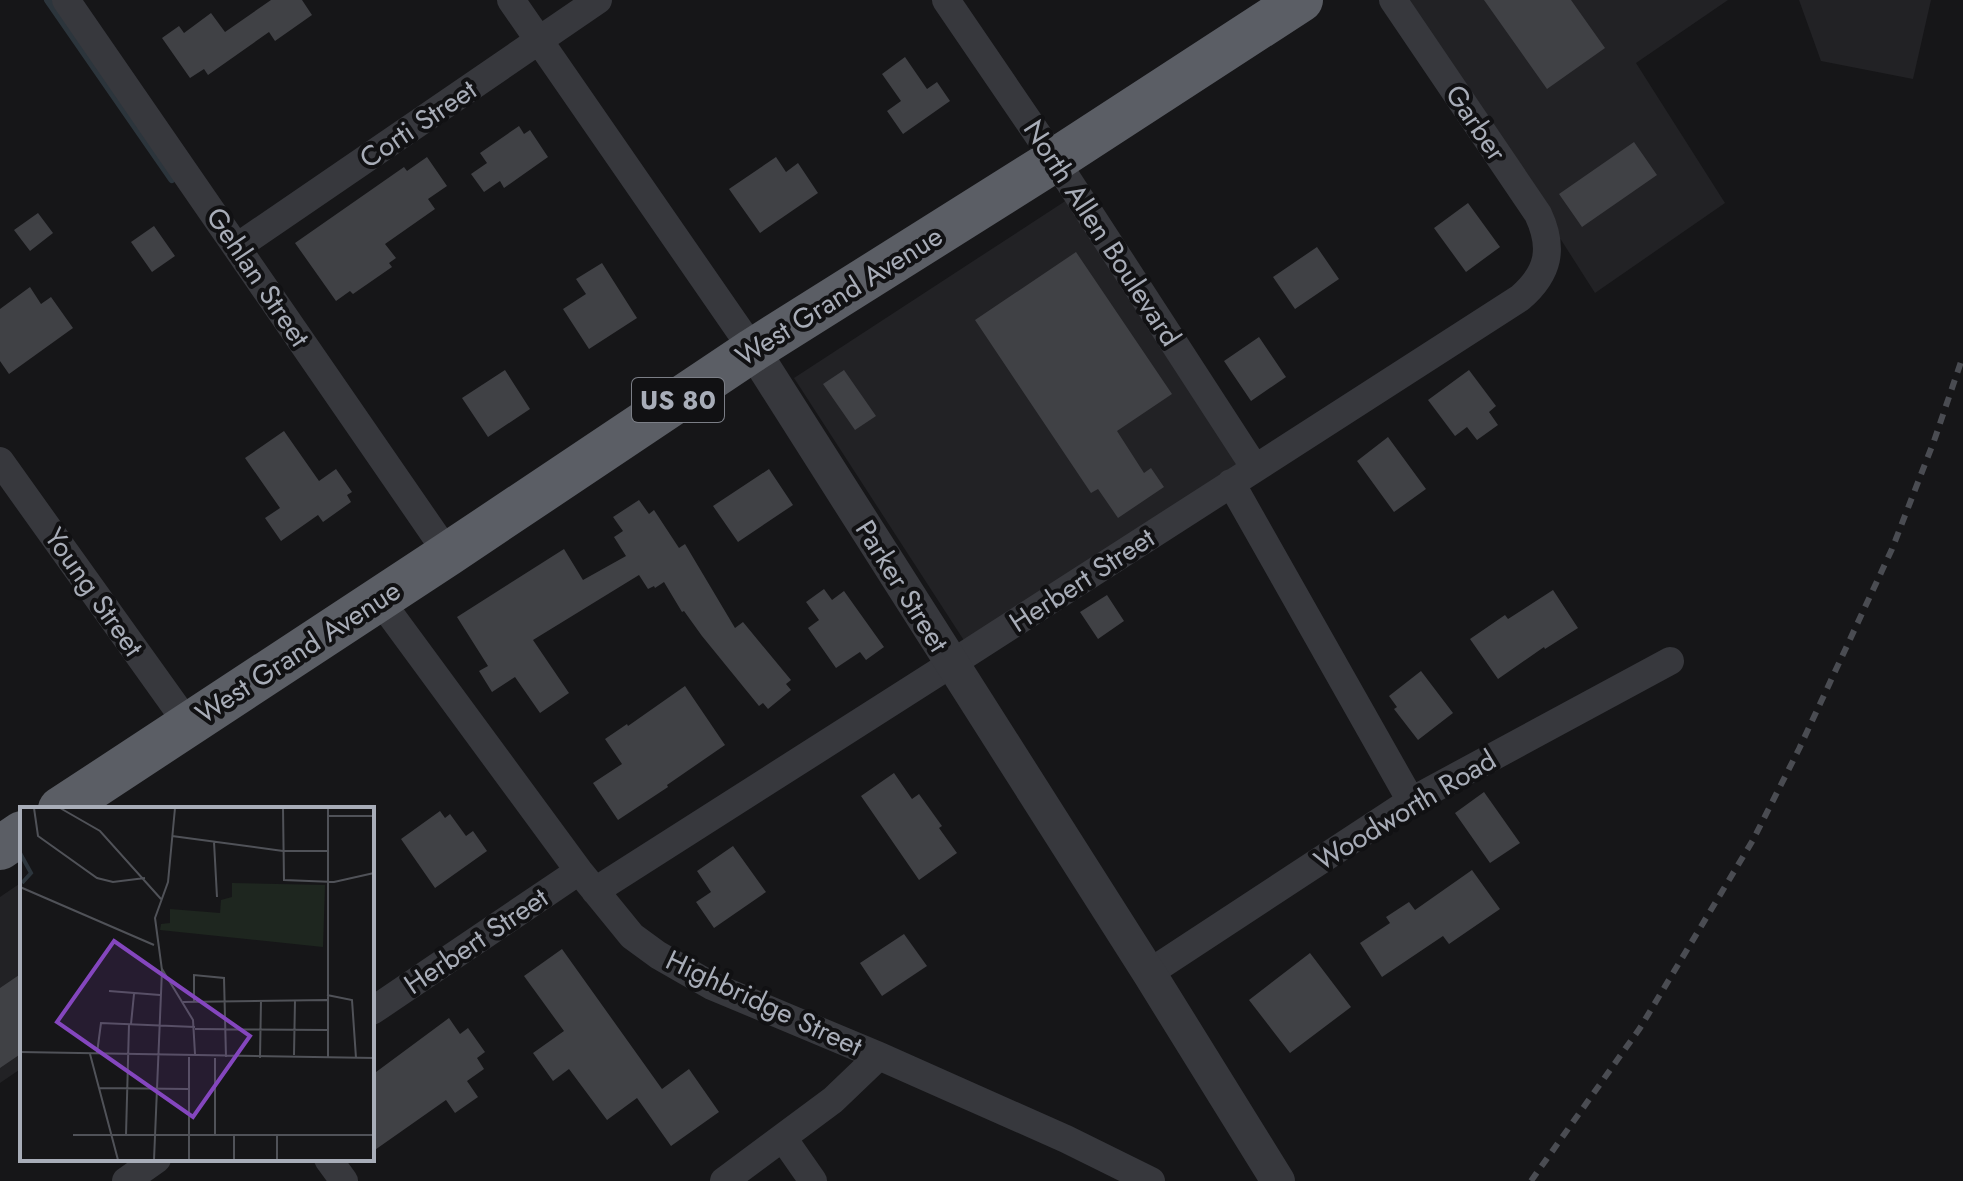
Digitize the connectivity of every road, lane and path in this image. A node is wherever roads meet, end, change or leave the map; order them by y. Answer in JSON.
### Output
{"nodes":[{"id":1,"x":66,"y":0,"type":"edge"},
{"id":2,"x":511,"y":0,"type":"edge"},
{"id":3,"x":598,"y":0,"type":"edge"},
{"id":4,"x":946,"y":0,"type":"edge"},
{"id":5,"x":1301,"y":0,"type":"edge"},
{"id":6,"x":1393,"y":0,"type":"edge"},
{"id":7,"x":539,"y":42,"type":"junction"},
{"id":8,"x":1055,"y":160,"type":"junction"},
{"id":9,"x":237,"y":247,"type":"junction"},
{"id":10,"x":1548,"y":250,"type":"joint"},
{"id":11,"x":753,"y":350,"type":"junction"},
{"id":12,"x":0,"y":461,"type":"edge"},
{"id":13,"x":1243,"y":476,"type":"junction"},
{"id":14,"x":448,"y":554,"type":"junction"},
{"id":15,"x":379,"y":599,"type":"junction"},
{"id":16,"x":1670,"y":661,"type":"dead end"},
{"id":17,"x":951,"y":664,"type":"junction"},
{"id":18,"x":188,"y":724,"type":"junction"},
{"id":19,"x":1411,"y":801,"type":"junction"},
{"id":20,"x":72,"y":806,"type":"edge"},
{"id":21,"x":20,"y":834,"type":"edge"},
{"id":22,"x":0,"y":848,"type":"edge"},
{"id":23,"x":587,"y":881,"type":"junction"},
{"id":24,"x":1149,"y":973,"type":"junction"},
{"id":25,"x":374,"y":1010,"type":"edge"},
{"id":26,"x":879,"y":1056,"type":"junction"},
{"id":27,"x":783,"y":1138,"type":"junction"},
{"id":28,"x":154,"y":1161,"type":"edge"},
{"id":29,"x":329,"y":1161,"type":"edge"},
{"id":30,"x":126,"y":1181,"type":"edge"},
{"id":31,"x":344,"y":1181,"type":"edge"},
{"id":32,"x":724,"y":1181,"type":"edge"},
{"id":33,"x":813,"y":1181,"type":"edge"},
{"id":34,"x":1151,"y":1181,"type":"edge"},
{"id":35,"x":1278,"y":1181,"type":"edge"}],
"edges":[{"from":1,"to":9,"type":"street","name":"Gehlan Street"},
{"from":2,"to":7,"type":"street","name":"Parker Street"},
{"from":3,"to":7,"type":"street","name":"Corti Street"},
{"from":4,"to":8,"type":"street","name":"North Allen Boulevard"},
{"from":5,"to":8,"type":"highway","name":"West Grand Avenue","number":"US 80"},
{"from":6,"to":10,"type":"street","name":"Garber"},
{"from":7,"to":9,"type":"street","name":"Corti Street"},
{"from":7,"to":11,"type":"street","name":"Parker Street"},
{"from":8,"to":11,"type":"highway","name":"West Grand Avenue","number":"US 80"},
{"from":8,"to":13,"type":"street","name":"North Allen Boulevard"},
{"from":9,"to":14,"type":"street","name":"Gehlan Street"},
{"from":10,"to":13,"type":"street","name":"Herbert Street"},
{"from":11,"to":14,"type":"highway","name":"West Grand Avenue","number":"US 80"},
{"from":11,"to":17,"type":"street","name":"Parker Street"},
{"from":12,"to":18,"type":"street","name":"Young Street"},
{"from":13,"to":17,"type":"street","name":"Herbert Street"},
{"from":13,"to":19,"type":"street","name":"North Allen Boulevard"},
{"from":14,"to":15,"type":"highway","name":"West Grand Avenue","number":"US 80"},
{"from":15,"to":18,"type":"highway","name":"West Grand Avenue","number":"US 80"},
{"from":15,"to":23,"type":"street","name":"Highbridge Street"},
{"from":16,"to":19,"type":"street","name":"Woodworth Road"},
{"from":17,"to":23,"type":"street","name":"Herbert Street"},
{"from":17,"to":24,"type":"street","name":"Parker Street"},
{"from":18,"to":20,"type":"highway","name":"West Grand Avenue","number":"US 80"},
{"from":19,"to":24,"type":"street","name":"Woodworth Road"},
{"from":21,"to":22,"type":"highway"},
{"from":23,"to":25,"type":"street","name":"Herbert Street"},
{"from":23,"to":26,"type":"street","name":"Highbridge Street"},
{"from":24,"to":35,"type":"street","name":"Parker Street"},
{"from":26,"to":27,"type":"street"},
{"from":26,"to":34,"type":"street","name":"Highbridge Street"},
{"from":27,"to":32,"type":"street"},
{"from":27,"to":33,"type":"street"},
{"from":28,"to":30,"type":"street"},
{"from":29,"to":31,"type":"street"}]}
